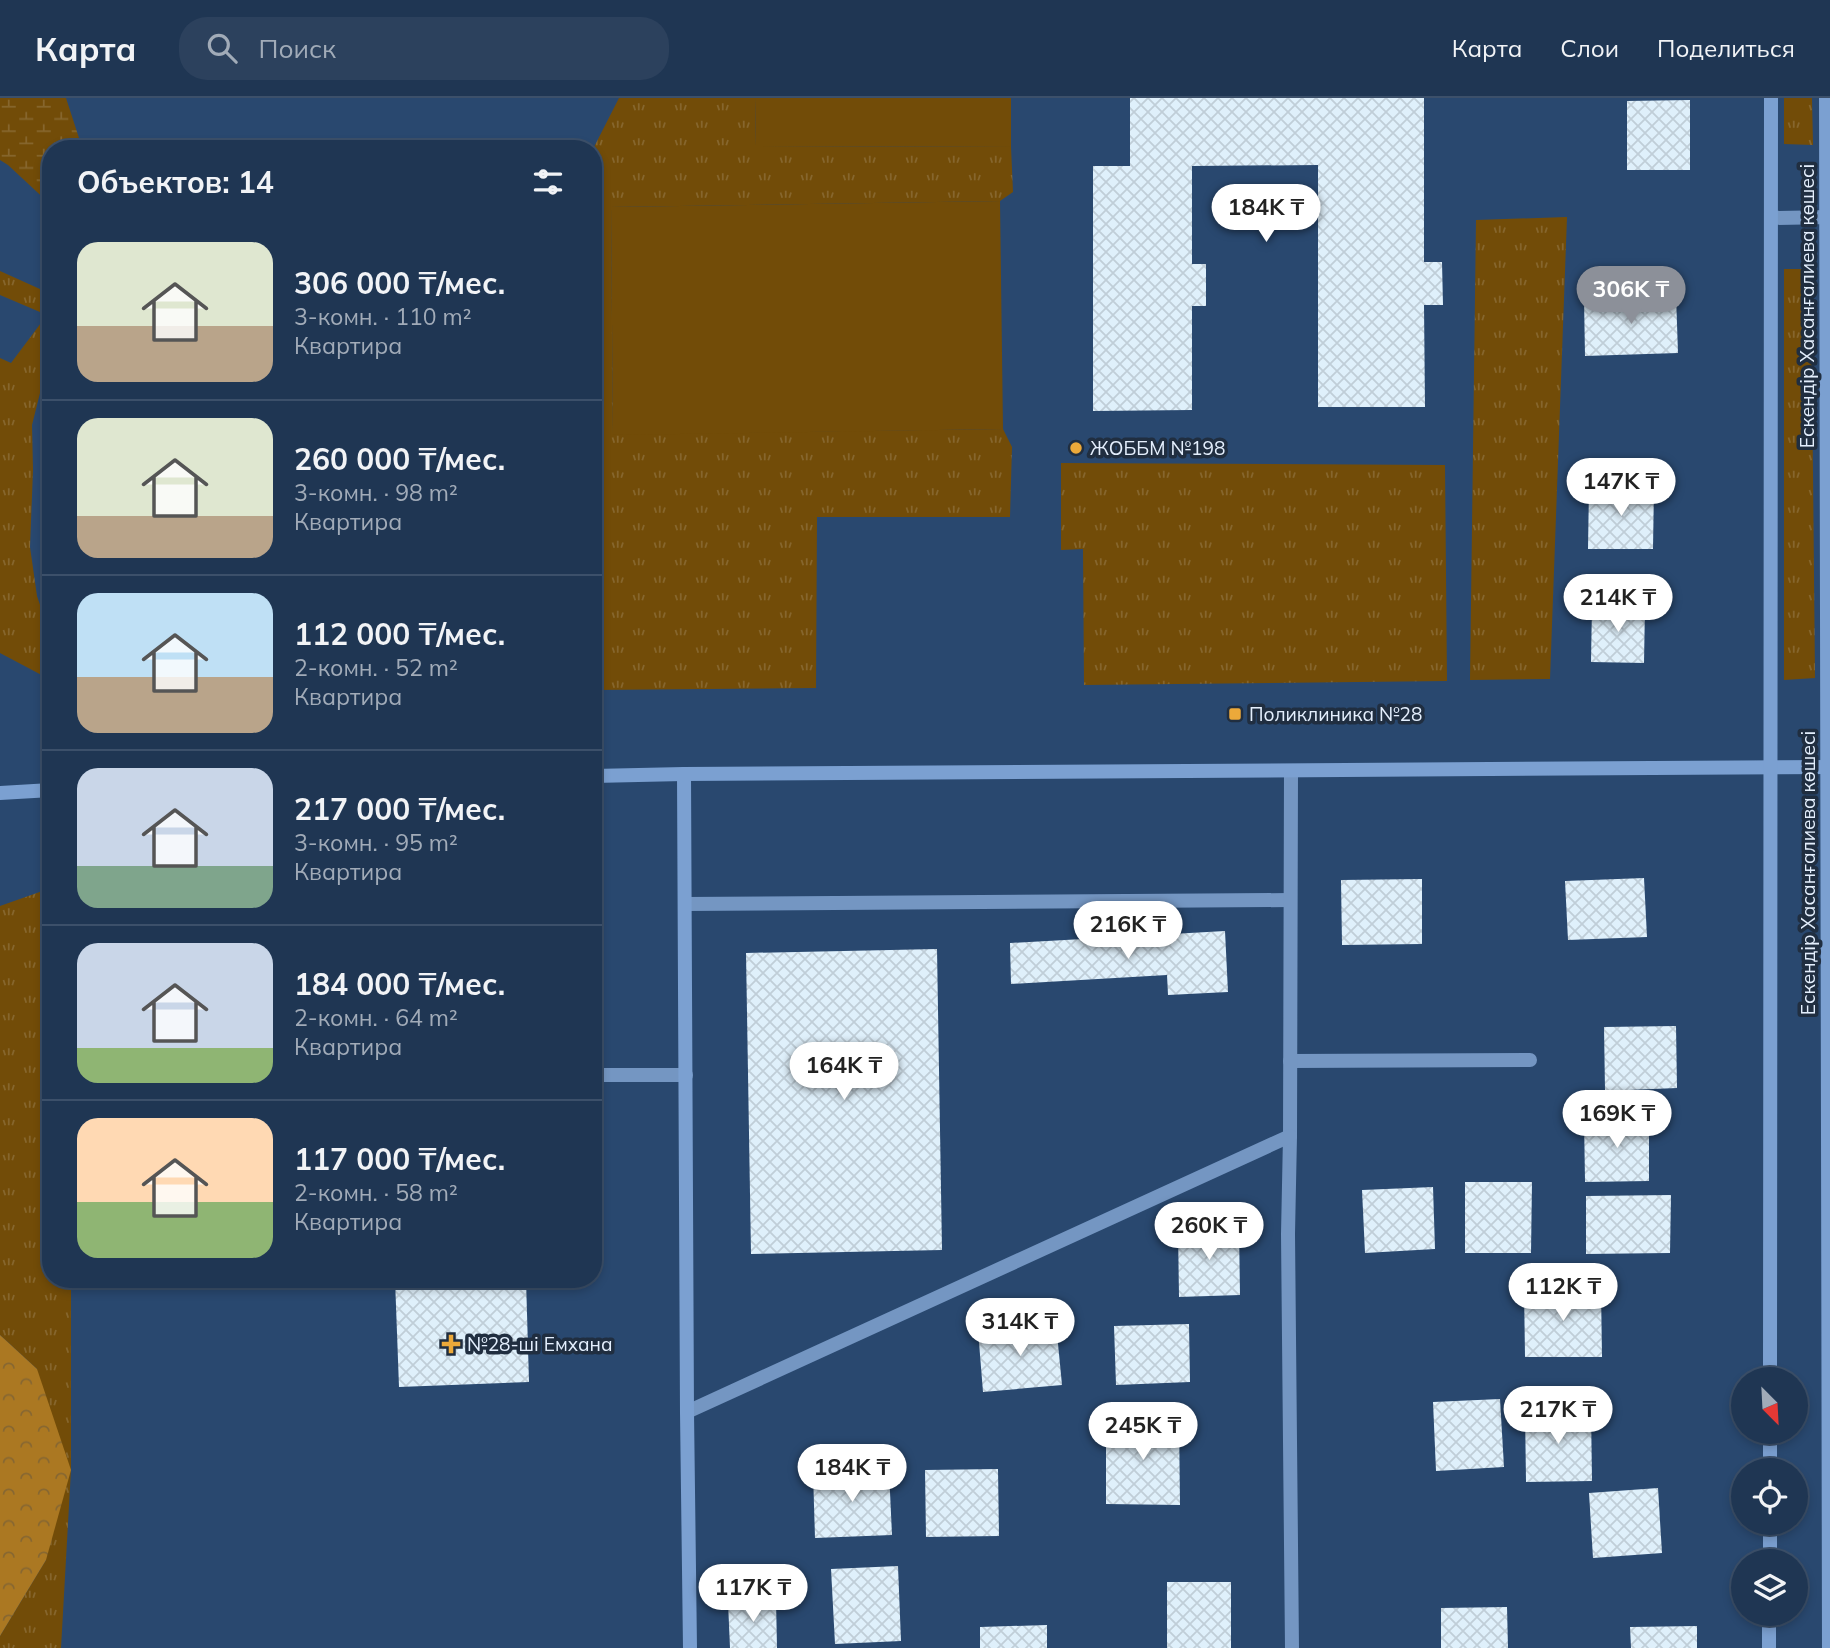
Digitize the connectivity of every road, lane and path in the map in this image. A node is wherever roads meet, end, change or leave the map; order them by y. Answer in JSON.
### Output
{"nodes":[{"id":1,"x":1772,"y":98,"type":"edge"},
{"id":2,"x":1826,"y":98,"type":"edge"},
{"id":3,"x":1828,"y":217,"type":"edge"},
{"id":4,"x":1771,"y":218,"type":"junction"},
{"id":5,"x":1829,"y":767,"type":"edge"},
{"id":6,"x":1770,"y":768,"type":"junction"},
{"id":7,"x":1291,"y":771,"type":"junction"},
{"id":8,"x":684,"y":774,"type":"junction"},
{"id":9,"x":602,"y":776,"type":"edge"},
{"id":10,"x":42,"y":791,"type":"edge"},
{"id":11,"x":0,"y":793,"type":"edge"},
{"id":12,"x":1290,"y":900,"type":"junction"},
{"id":13,"x":685,"y":904,"type":"junction"},
{"id":14,"x":1530,"y":1060,"type":"dead end"},
{"id":15,"x":1290,"y":1061,"type":"junction"},
{"id":16,"x":602,"y":1075,"type":"edge"},
{"id":17,"x":686,"y":1075,"type":"junction"},
{"id":18,"x":1290,"y":1136,"type":"junction"},
{"id":19,"x":1770,"y":1367,"type":"edge"},
{"id":20,"x":687,"y":1412,"type":"junction"},
{"id":21,"x":1769,"y":1626,"type":"edge"},
{"id":22,"x":690,"y":1648,"type":"edge"},
{"id":23,"x":1292,"y":1648,"type":"edge"},
{"id":24,"x":1769,"y":1648,"type":"edge"},
{"id":25,"x":1829,"y":1648,"type":"edge"}],
"edges":[{"from":1,"to":4,"type":"street","name":"Ескендір Хасанғалиева көшесі"},
{"from":2,"to":3,"type":"street","name":"Ескендір Хасанғалиева көшесі"},
{"from":3,"to":4,"type":"street"},
{"from":3,"to":5,"type":"street","name":"Ескендір Хасанғалиева көшесі"},
{"from":4,"to":6,"type":"street","name":"Ескендір Хасанғалиева көшесі"},
{"from":5,"to":6,"type":"street"},
{"from":5,"to":25,"type":"street","name":"Ескендір Хасанғалиева көшесі"},
{"from":6,"to":7,"type":"street"},
{"from":6,"to":19,"type":"street","name":"Ескендір Хасанғалиева көшесі"},
{"from":7,"to":8,"type":"street"},
{"from":7,"to":12,"type":"street"},
{"from":8,"to":9,"type":"street"},
{"from":8,"to":13,"type":"street"},
{"from":10,"to":11,"type":"street"},
{"from":12,"to":13,"type":"street"},
{"from":12,"to":15,"type":"street"},
{"from":13,"to":17,"type":"street"},
{"from":14,"to":15,"type":"street"},
{"from":15,"to":18,"type":"street"},
{"from":16,"to":17,"type":"street"},
{"from":17,"to":20,"type":"street"},
{"from":18,"to":20,"type":"street"},
{"from":18,"to":23,"type":"street"},
{"from":20,"to":22,"type":"street"},
{"from":21,"to":24,"type":"street"}]}
